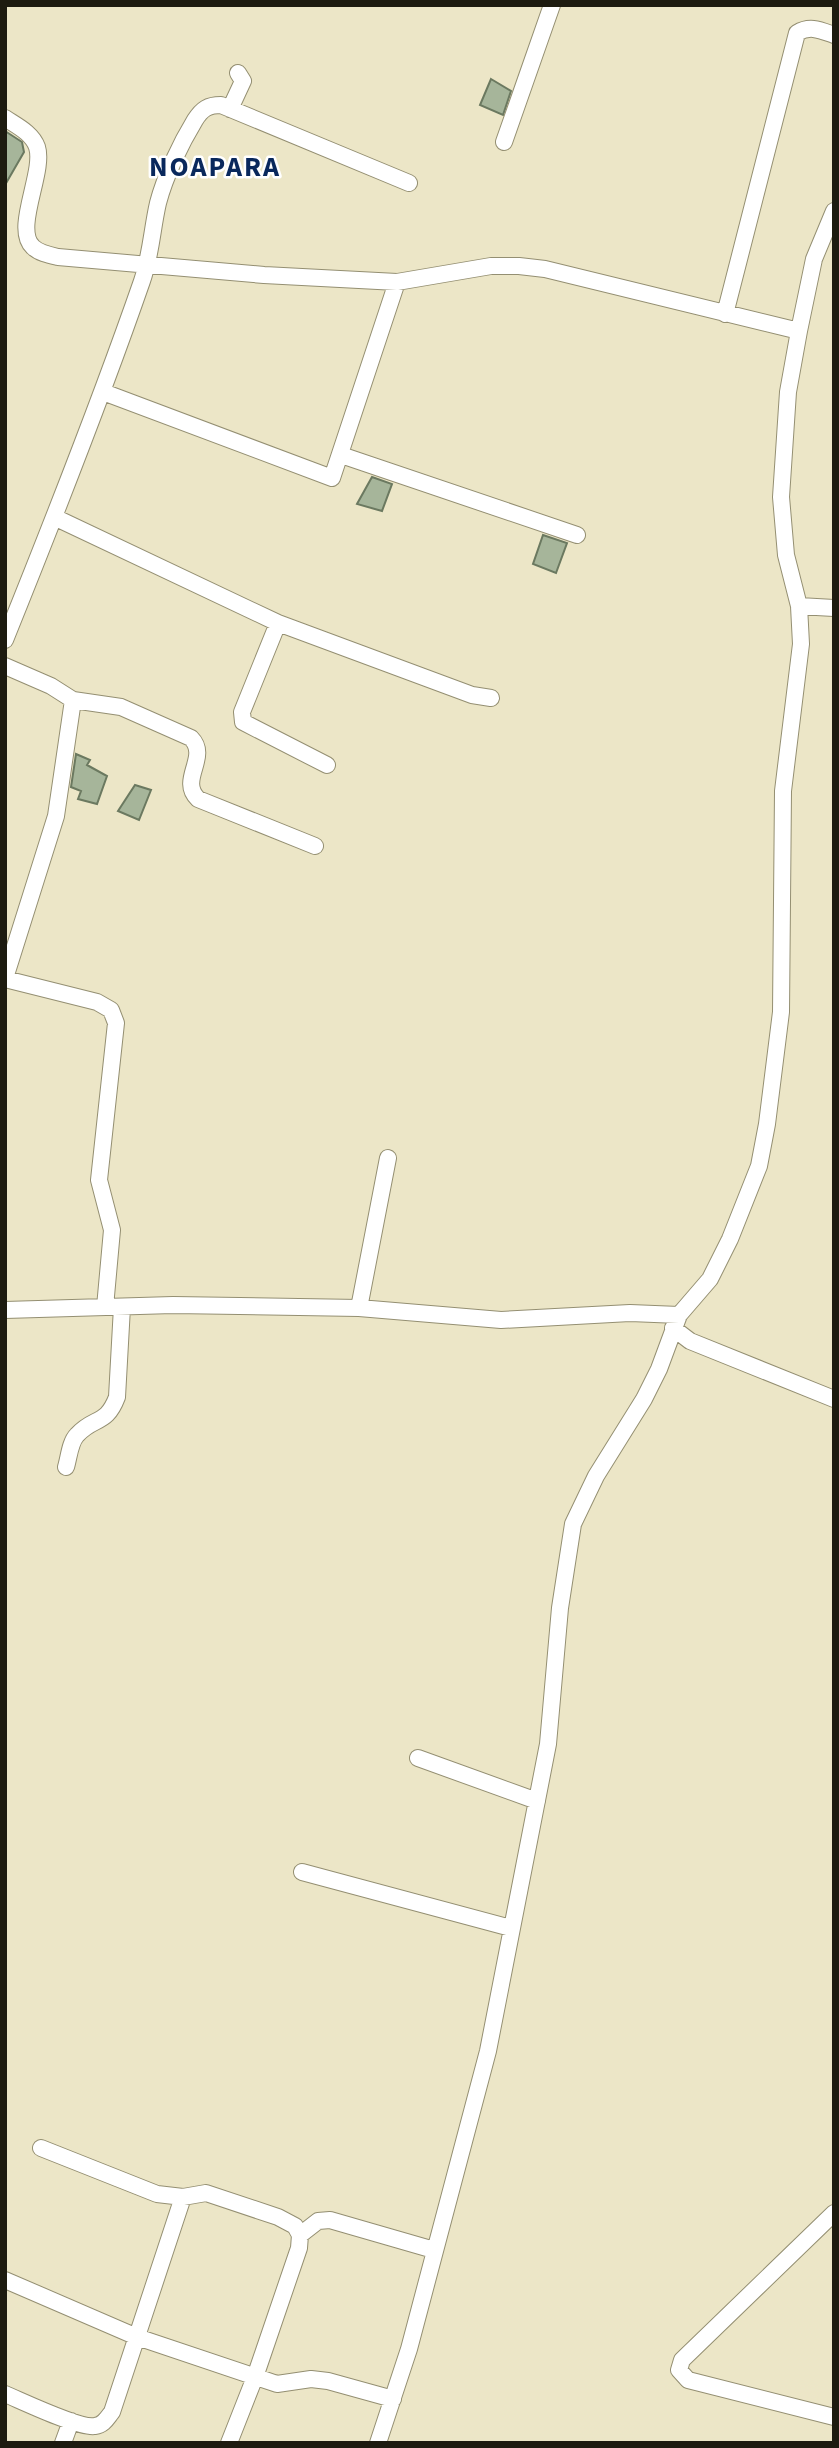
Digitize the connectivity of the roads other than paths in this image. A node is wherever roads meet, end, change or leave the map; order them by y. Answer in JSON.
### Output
{"nodes":[{"id":1,"x":552,"y":5,"type":"edge"},
{"id":2,"x":834,"y":35,"type":"edge"},
{"id":3,"x":238,"y":73,"type":"dead end"},
{"id":4,"x":230,"y":109,"type":"junction"},
{"id":5,"x":5,"y":118,"type":"edge"},
{"id":6,"x":504,"y":142,"type":"dead end"},
{"id":7,"x":410,"y":183,"type":"dead end"},
{"id":8,"x":834,"y":211,"type":"edge"},
{"id":9,"x":147,"y":265,"type":"junction"},
{"id":10,"x":397,"y":282,"type":"junction"},
{"id":11,"x":724,"y":314,"type":"junction"},
{"id":12,"x":799,"y":331,"type":"junction"},
{"id":13,"x":103,"y":391,"type":"junction"},
{"id":14,"x":341,"y":455,"type":"junction"},
{"id":15,"x":54,"y":517,"type":"junction"},
{"id":16,"x":577,"y":535,"type":"dead end"},
{"id":17,"x":799,"y":606,"type":"junction"},
{"id":18,"x":834,"y":608,"type":"edge"},
{"id":19,"x":278,"y":623,"type":"junction"},
{"id":20,"x":5,"y":640,"type":"edge"},
{"id":21,"x":5,"y":666,"type":"edge"},
{"id":22,"x":491,"y":698,"type":"dead end"},
{"id":23,"x":73,"y":700,"type":"junction"},
{"id":24,"x":327,"y":765,"type":"dead end"},
{"id":25,"x":315,"y":846,"type":"dead end"},
{"id":26,"x":5,"y":978,"type":"edge"},
{"id":27,"x":388,"y":1158,"type":"dead end"},
{"id":28,"x":105,"y":1307,"type":"junction"},
{"id":29,"x":122,"y":1307,"type":"junction"},
{"id":30,"x":359,"y":1308,"type":"junction"},
{"id":31,"x":5,"y":1310,"type":"edge"},
{"id":32,"x":676,"y":1322,"type":"junction"},
{"id":33,"x":834,"y":1399,"type":"edge"},
{"id":34,"x":66,"y":1467,"type":"dead end"},
{"id":35,"x":418,"y":1758,"type":"dead end"},
{"id":36,"x":537,"y":1801,"type":"junction"},
{"id":37,"x":302,"y":1872,"type":"dead end"},
{"id":38,"x":511,"y":1928,"type":"junction"},
{"id":39,"x":41,"y":2148,"type":"dead end"},
{"id":40,"x":183,"y":2197,"type":"junction"},
{"id":41,"x":834,"y":2213,"type":"edge"},
{"id":42,"x":300,"y":2235,"type":"junction"},
{"id":43,"x":434,"y":2250,"type":"junction"},
{"id":44,"x":5,"y":2280,"type":"edge"},
{"id":45,"x":137,"y":2337,"type":"junction"},
{"id":46,"x":255,"y":2377,"type":"junction"},
{"id":47,"x":5,"y":2394,"type":"edge"},
{"id":48,"x":393,"y":2399,"type":"junction"},
{"id":49,"x":834,"y":2417,"type":"edge"},
{"id":50,"x":71,"y":2421,"type":"junction"},
{"id":51,"x":63,"y":2443,"type":"edge"},
{"id":52,"x":229,"y":2443,"type":"edge"},
{"id":53,"x":378,"y":2443,"type":"edge"}],
"edges":[{"from":1,"to":6,"type":"street"},
{"from":2,"to":11,"type":"street"},
{"from":3,"to":4,"type":"street"},
{"from":4,"to":7,"type":"street"},
{"from":4,"to":9,"type":"street"},
{"from":5,"to":9,"type":"street"},
{"from":8,"to":12,"type":"street"},
{"from":9,"to":10,"type":"street"},
{"from":9,"to":13,"type":"street"},
{"from":10,"to":11,"type":"street"},
{"from":10,"to":14,"type":"street"},
{"from":11,"to":12,"type":"street"},
{"from":12,"to":17,"type":"street"},
{"from":13,"to":14,"type":"street"},
{"from":13,"to":15,"type":"street"},
{"from":14,"to":16,"type":"street"},
{"from":15,"to":19,"type":"street"},
{"from":15,"to":20,"type":"street"},
{"from":17,"to":18,"type":"street"},
{"from":17,"to":32,"type":"street"},
{"from":19,"to":22,"type":"street"},
{"from":19,"to":24,"type":"street"},
{"from":21,"to":23,"type":"street"},
{"from":23,"to":25,"type":"street"},
{"from":23,"to":26,"type":"street"},
{"from":26,"to":28,"type":"street"},
{"from":27,"to":30,"type":"street"},
{"from":28,"to":29,"type":"street"},
{"from":28,"to":31,"type":"street"},
{"from":29,"to":30,"type":"street"},
{"from":29,"to":34,"type":"street"},
{"from":30,"to":32,"type":"street"},
{"from":32,"to":33,"type":"street"},
{"from":32,"to":36,"type":"street"},
{"from":35,"to":36,"type":"street"},
{"from":36,"to":38,"type":"street"},
{"from":37,"to":38,"type":"street"},
{"from":38,"to":43,"type":"street"},
{"from":39,"to":40,"type":"street"},
{"from":40,"to":42,"type":"street"},
{"from":40,"to":45,"type":"street"},
{"from":41,"to":49,"type":"street"},
{"from":42,"to":43,"type":"street"},
{"from":42,"to":46,"type":"street"},
{"from":43,"to":48,"type":"street"},
{"from":44,"to":45,"type":"street"},
{"from":45,"to":46,"type":"street"},
{"from":45,"to":50,"type":"street"},
{"from":46,"to":48,"type":"street"},
{"from":46,"to":52,"type":"street"},
{"from":47,"to":50,"type":"street"},
{"from":48,"to":53,"type":"street"},
{"from":50,"to":51,"type":"street"}]}
